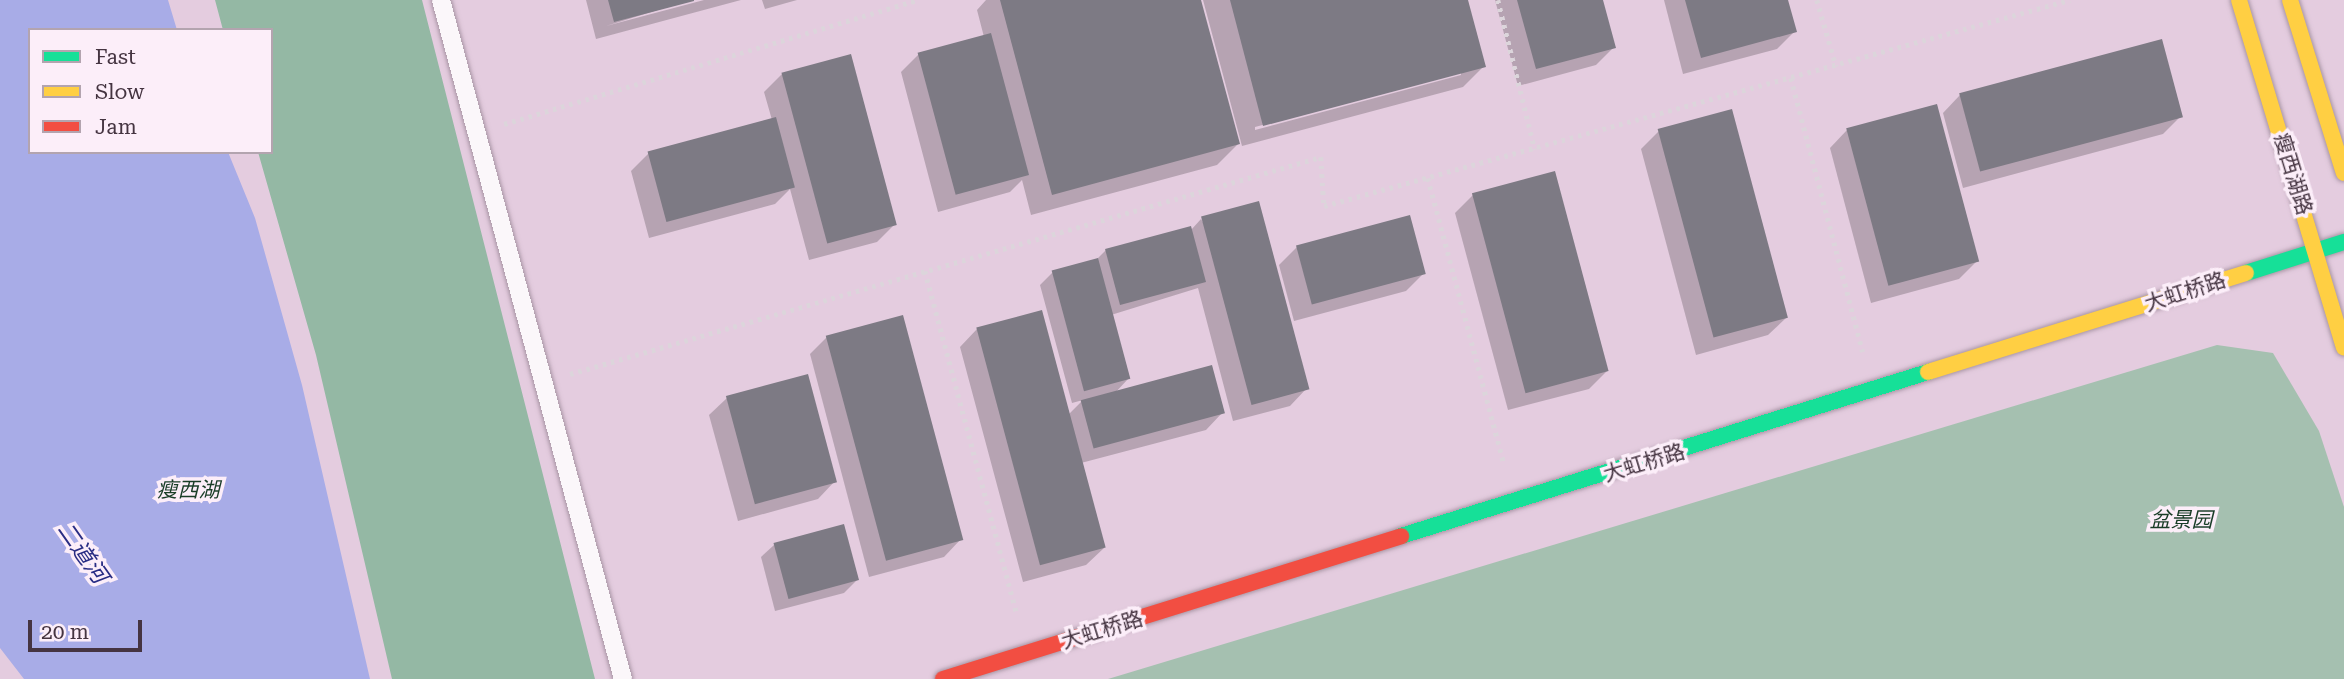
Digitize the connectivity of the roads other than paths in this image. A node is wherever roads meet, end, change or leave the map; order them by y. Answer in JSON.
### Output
{"nodes":[{"id":1,"x":441,"y":0,"type":"edge"},
{"id":2,"x":2239,"y":0,"type":"edge"},
{"id":3,"x":2290,"y":0,"type":"edge"},
{"id":4,"x":2344,"y":173,"type":"edge"},
{"id":5,"x":2344,"y":242,"type":"edge"},
{"id":6,"x":2316,"y":249,"type":"junction"},
{"id":7,"x":2344,"y":348,"type":"edge"},
{"id":8,"x":622,"y":679,"type":"edge"},
{"id":9,"x":943,"y":679,"type":"edge"}],
"edges":[{"from":1,"to":8,"type":"lane"},
{"from":2,"to":6,"type":"street","name":"瘦西湖路"},
{"from":3,"to":4,"type":"street"},
{"from":5,"to":6,"type":"street","name":"大虹桥路"},
{"from":6,"to":7,"type":"street","name":"瘦西湖路"},
{"from":6,"to":9,"type":"street","name":"大虹桥路"}]}
